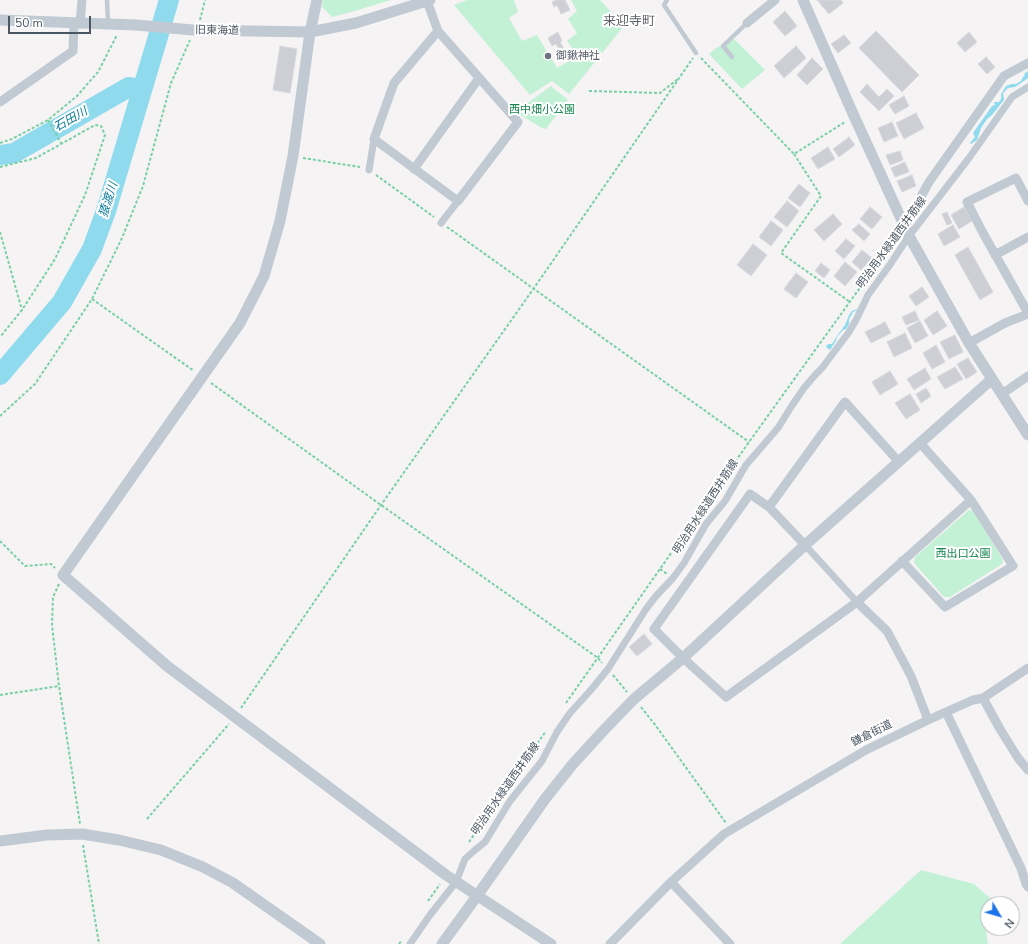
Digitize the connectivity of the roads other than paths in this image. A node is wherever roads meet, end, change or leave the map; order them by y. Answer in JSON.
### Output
{"nodes":[{"id":1,"x":82,"y":0,"type":"edge"},
{"id":2,"x":108,"y":0,"type":"edge"},
{"id":3,"x":317,"y":0,"type":"edge"},
{"id":4,"x":667,"y":0,"type":"edge"},
{"id":5,"x":775,"y":0,"type":"edge"},
{"id":6,"x":803,"y":0,"type":"edge"},
{"id":7,"x":424,"y":1,"type":"edge"},
{"id":8,"x":0,"y":20,"type":"edge"},
{"id":9,"x":747,"y":23,"type":"joint"},
{"id":10,"x":77,"y":24,"type":"junction"},
{"id":11,"x":108,"y":24,"type":"junction"},
{"id":12,"x":438,"y":31,"type":"junction"},
{"id":13,"x":310,"y":32,"type":"junction"},
{"id":14,"x":696,"y":53,"type":"road end"},
{"id":15,"x":732,"y":57,"type":"dead end"},
{"id":16,"x":1028,"y":63,"type":"edge"},
{"id":17,"x":479,"y":78,"type":"junction"},
{"id":18,"x":1028,"y":87,"type":"edge"},
{"id":19,"x":0,"y":102,"type":"edge"},
{"id":20,"x":374,"y":139,"type":"junction"},
{"id":21,"x":369,"y":170,"type":"road end"},
{"id":22,"x":414,"y":170,"type":"junction"},
{"id":23,"x":458,"y":201,"type":"junction"},
{"id":24,"x":1028,"y":201,"type":"edge"},
{"id":25,"x":441,"y":223,"type":"road end"},
{"id":26,"x":907,"y":231,"type":"junction"},
{"id":27,"x":1028,"y":237,"type":"edge"},
{"id":28,"x":995,"y":255,"type":"junction"},
{"id":29,"x":1028,"y":314,"type":"edge"},
{"id":30,"x":969,"y":343,"type":"junction"},
{"id":31,"x":1028,"y":376,"type":"edge"},
{"id":32,"x":992,"y":379,"type":"junction"},
{"id":33,"x":1002,"y":394,"type":"junction"},
{"id":34,"x":1028,"y":435,"type":"edge"},
{"id":35,"x":920,"y":443,"type":"junction"},
{"id":36,"x":899,"y":462,"type":"junction"},
{"id":37,"x":972,"y":500,"type":"junction"},
{"id":38,"x":769,"y":507,"type":"junction"},
{"id":39,"x":805,"y":545,"type":"junction"},
{"id":40,"x":902,"y":561,"type":"junction"},
{"id":41,"x":857,"y":602,"type":"junction"},
{"id":42,"x":684,"y":658,"type":"junction"},
{"id":43,"x":1028,"y":668,"type":"edge"},
{"id":44,"x":983,"y":698,"type":"junction"},
{"id":45,"x":946,"y":712,"type":"junction"},
{"id":46,"x":928,"y":720,"type":"junction"},
{"id":47,"x":1028,"y":770,"type":"edge"},
{"id":48,"x":0,"y":841,"type":"edge"},
{"id":49,"x":456,"y":882,"type":"junction"},
{"id":50,"x":671,"y":882,"type":"junction"},
{"id":51,"x":1028,"y":887,"type":"edge"},
{"id":52,"x":477,"y":896,"type":"junction"},
{"id":53,"x":320,"y":944,"type":"edge"},
{"id":54,"x":410,"y":944,"type":"edge"},
{"id":55,"x":442,"y":944,"type":"edge"},
{"id":56,"x":551,"y":944,"type":"edge"},
{"id":57,"x":610,"y":944,"type":"edge"},
{"id":58,"x":730,"y":944,"type":"edge"}],
"edges":[{"from":1,"to":10,"type":"street"},
{"from":2,"to":11,"type":"lane"},
{"from":3,"to":13,"type":"street"},
{"from":4,"to":14,"type":"lane"},
{"from":5,"to":9,"type":"street"},
{"from":6,"to":26,"type":"street"},
{"from":7,"to":12,"type":"street"},
{"from":7,"to":13,"type":"street","name":"旧東海道"},
{"from":8,"to":10,"type":"street","name":"旧東海道"},
{"from":9,"to":15,"type":"lane"},
{"from":10,"to":11,"type":"street","name":"旧東海道"},
{"from":10,"to":19,"type":"street"},
{"from":11,"to":13,"type":"street","name":"旧東海道"},
{"from":12,"to":17,"type":"street"},
{"from":12,"to":20,"type":"street"},
{"from":13,"to":49,"type":"street"},
{"from":16,"to":26,"type":"street"},
{"from":17,"to":22,"type":"street"},
{"from":17,"to":23,"type":"street"},
{"from":18,"to":26,"type":"street","name":"明治用水緑道西井筋線"},
{"from":20,"to":21,"type":"street"},
{"from":20,"to":22,"type":"street"},
{"from":22,"to":23,"type":"street"},
{"from":23,"to":25,"type":"street"},
{"from":24,"to":28,"type":"street"},
{"from":26,"to":30,"type":"street"},
{"from":26,"to":49,"type":"street","name":"明治用水緑道西井筋線"},
{"from":27,"to":28,"type":"street"},
{"from":28,"to":29,"type":"street"},
{"from":29,"to":30,"type":"street"},
{"from":30,"to":32,"type":"street"},
{"from":31,"to":33,"type":"street"},
{"from":32,"to":33,"type":"street"},
{"from":32,"to":35,"type":"street"},
{"from":33,"to":34,"type":"street"},
{"from":35,"to":36,"type":"street"},
{"from":35,"to":37,"type":"street"},
{"from":36,"to":38,"type":"street"},
{"from":36,"to":39,"type":"street"},
{"from":37,"to":40,"type":"street"},
{"from":37,"to":40,"type":"street"},
{"from":38,"to":39,"type":"street"},
{"from":38,"to":42,"type":"street"},
{"from":39,"to":41,"type":"street"},
{"from":39,"to":42,"type":"street"},
{"from":40,"to":41,"type":"street"},
{"from":41,"to":42,"type":"street"},
{"from":41,"to":46,"type":"street"},
{"from":42,"to":52,"type":"street"},
{"from":43,"to":44,"type":"street","name":"鎌倉街道"},
{"from":44,"to":45,"type":"street","name":"鎌倉街道"},
{"from":44,"to":47,"type":"street"},
{"from":45,"to":46,"type":"street","name":"鎌倉街道"},
{"from":45,"to":51,"type":"street"},
{"from":46,"to":50,"type":"street","name":"鎌倉街道"},
{"from":48,"to":53,"type":"street"},
{"from":49,"to":52,"type":"street"},
{"from":49,"to":54,"type":"street","name":"明治用水緑道西井筋線"},
{"from":50,"to":57,"type":"street","name":"鎌倉街道"},
{"from":50,"to":58,"type":"street"},
{"from":52,"to":55,"type":"street"},
{"from":52,"to":56,"type":"street"}]}
